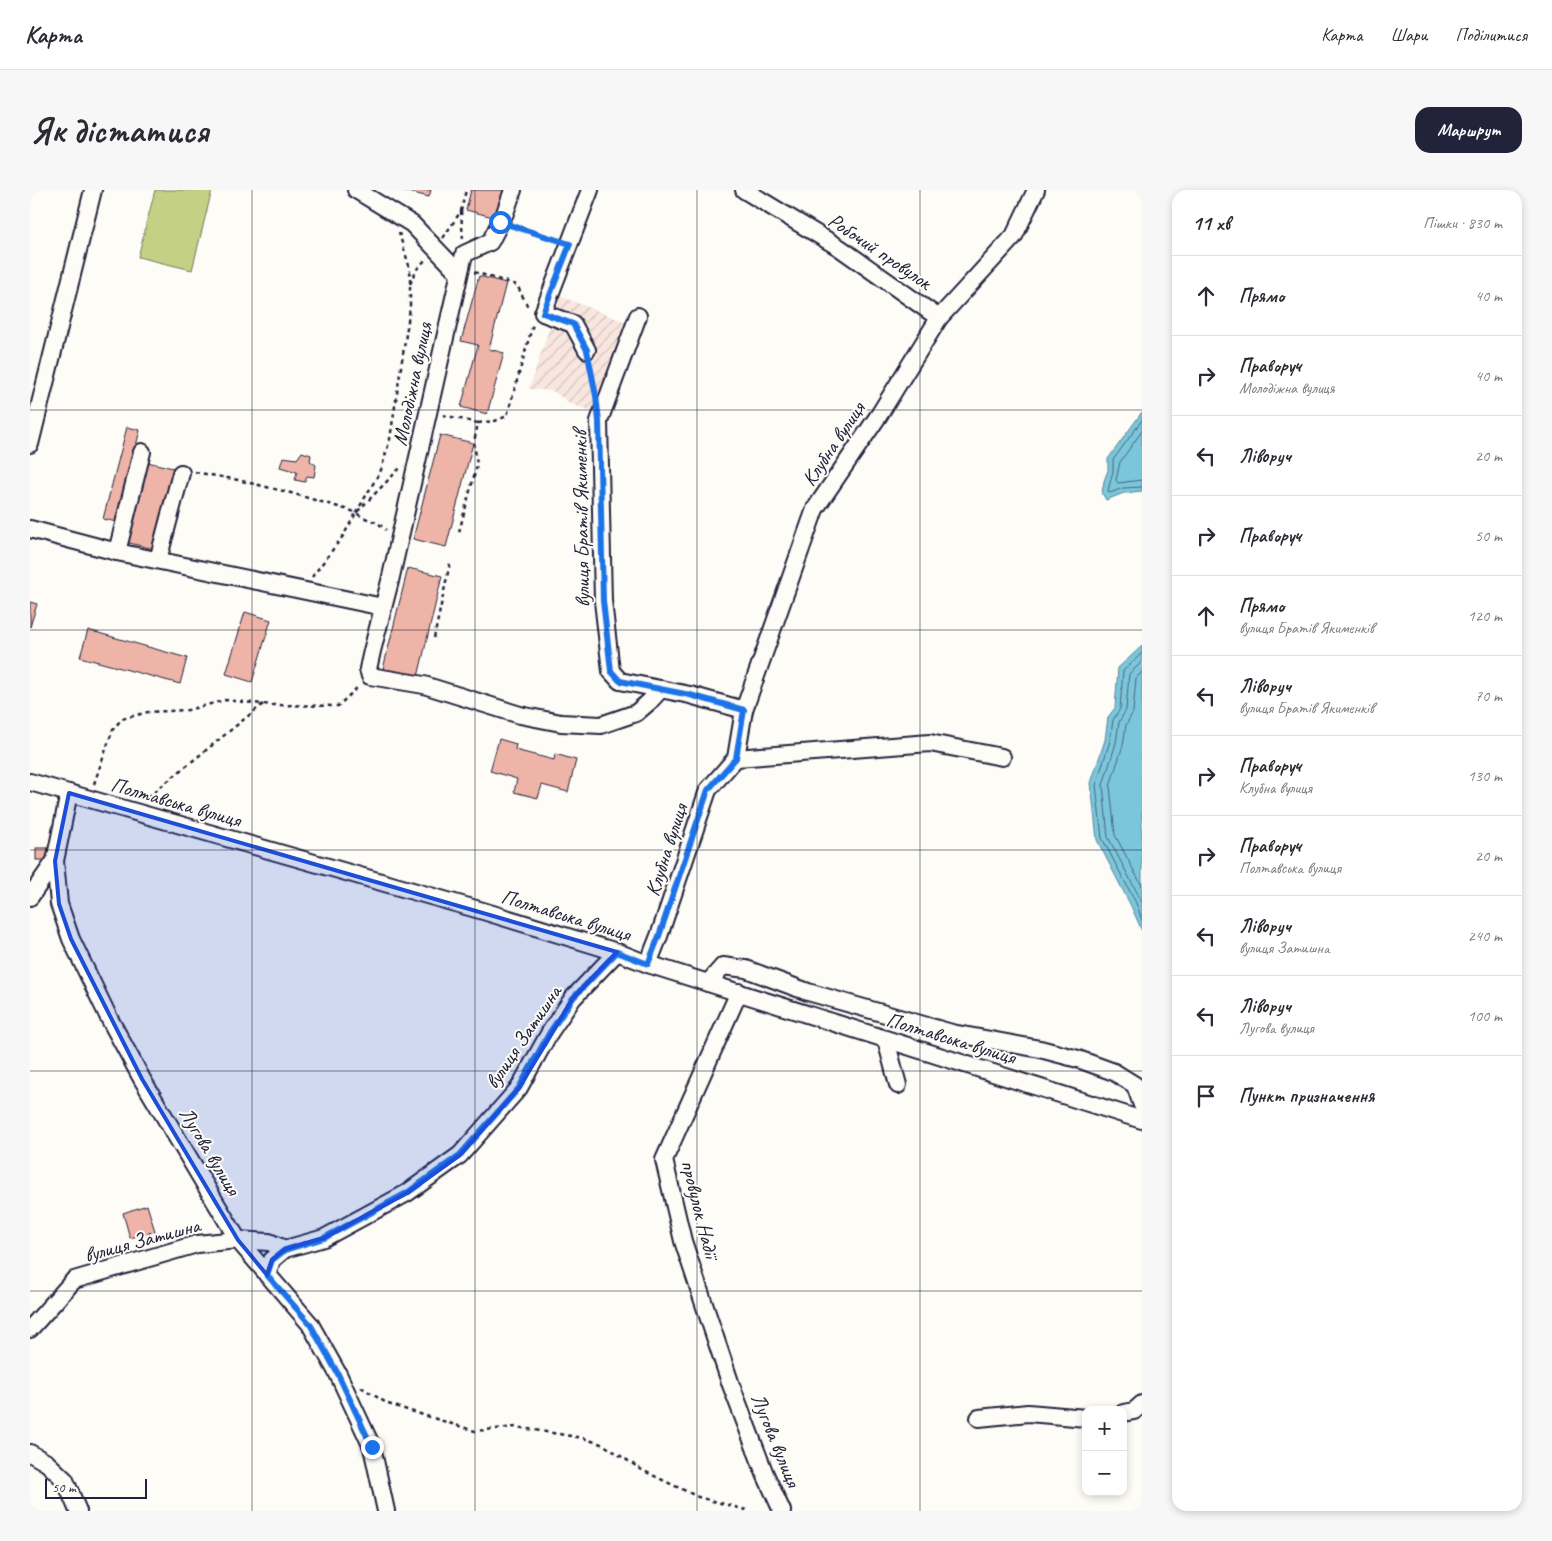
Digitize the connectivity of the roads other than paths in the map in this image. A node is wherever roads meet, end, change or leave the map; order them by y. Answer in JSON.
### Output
{"nodes":[{"id":1,"x":93,"y":190,"type":"edge"},
{"id":2,"x":356,"y":190,"type":"edge"},
{"id":3,"x":513,"y":190,"type":"edge"},
{"id":4,"x":590,"y":190,"type":"edge"},
{"id":5,"x":744,"y":190,"type":"edge"},
{"id":6,"x":1036,"y":190,"type":"edge"},
{"id":7,"x":461,"y":265,"type":"junction"},
{"id":8,"x":638,"y":316,"type":"dead end"},
{"id":9,"x":939,"y":318,"type":"junction"},
{"id":10,"x":587,"y":350,"type":"road end"},
{"id":11,"x":32,"y":424,"type":"edge"},
{"id":12,"x":30,"y":444,"type":"edge"},
{"id":13,"x":142,"y":452,"type":"dead end"},
{"id":14,"x":181,"y":473,"type":"road end"},
{"id":15,"x":30,"y":529,"type":"edge"},
{"id":16,"x":117,"y":552,"type":"junction"},
{"id":17,"x":158,"y":560,"type":"junction"},
{"id":18,"x":383,"y":607,"type":"junction"},
{"id":19,"x":661,"y":689,"type":"junction"},
{"id":20,"x":744,"y":710,"type":"junction"},
{"id":21,"x":1002,"y":757,"type":"dead end"},
{"id":22,"x":736,"y":758,"type":"junction"},
{"id":23,"x":30,"y":782,"type":"edge"},
{"id":24,"x":69,"y":793,"type":"junction"},
{"id":25,"x":55,"y":861,"type":"junction"},
{"id":26,"x":30,"y":897,"type":"edge"},
{"id":27,"x":617,"y":952,"type":"junction"},
{"id":28,"x":648,"y":964,"type":"junction"},
{"id":29,"x":708,"y":983,"type":"junction"},
{"id":30,"x":739,"y":992,"type":"junction"},
{"id":31,"x":886,"y":1040,"type":"junction"},
{"id":32,"x":898,"y":1084,"type":"dead end"},
{"id":33,"x":1142,"y":1105,"type":"edge"},
{"id":34,"x":1142,"y":1120,"type":"edge"},
{"id":35,"x":238,"y":1240,"type":"junction"},
{"id":36,"x":285,"y":1250,"type":"junction"},
{"id":37,"x":267,"y":1275,"type":"junction"},
{"id":38,"x":30,"y":1329,"type":"edge"},
{"id":39,"x":731,"y":1385,"type":"joint"},
{"id":40,"x":979,"y":1418,"type":"dead end"},
{"id":41,"x":1082,"y":1418,"type":"edge"},
{"id":42,"x":30,"y":1453,"type":"edge"},
{"id":43,"x":78,"y":1511,"type":"edge"},
{"id":44,"x":386,"y":1511,"type":"edge"},
{"id":45,"x":782,"y":1511,"type":"edge"}],
"edges":[{"from":1,"to":11,"type":"street"},
{"from":2,"to":7,"type":"street"},
{"from":3,"to":7,"type":"street"},
{"from":4,"to":10,"type":"street"},
{"from":5,"to":9,"type":"street","name":"Робочий провулок"},
{"from":6,"to":9,"type":"street","name":"Клубна вулиця"},
{"from":7,"to":18,"type":"street","name":"Молодіжна вулиця"},
{"from":8,"to":19,"type":"street","name":"вулиця Братів Якименків"},
{"from":9,"to":20,"type":"street","name":"Клубна вулиця"},
{"from":11,"to":12,"type":"street"},
{"from":13,"to":16,"type":"street"},
{"from":14,"to":17,"type":"street"},
{"from":15,"to":16,"type":"street"},
{"from":16,"to":17,"type":"street"},
{"from":17,"to":18,"type":"street"},
{"from":18,"to":19,"type":"street","name":"Молодіжна вулиця"},
{"from":19,"to":20,"type":"street","name":"вулиця Братів Якименків"},
{"from":20,"to":22,"type":"street","name":"Клубна вулиця"},
{"from":21,"to":22,"type":"street"},
{"from":22,"to":28,"type":"street","name":"Клубна вулиця"},
{"from":23,"to":24,"type":"street","name":"Полтавська вулиця"},
{"from":24,"to":25,"type":"street","name":"Лугова вулиця"},
{"from":24,"to":27,"type":"street","name":"Полтавська вулиця"},
{"from":25,"to":26,"type":"street"},
{"from":25,"to":35,"type":"street","name":"Лугова вулиця"},
{"from":27,"to":28,"type":"street","name":"Полтавська вулиця"},
{"from":27,"to":36,"type":"street","name":"вулиця Затишна"},
{"from":28,"to":29,"type":"street","name":"Полтавська вулиця"},
{"from":29,"to":30,"type":"street","name":"Полтавська вулиця"},
{"from":29,"to":33,"type":"street"},
{"from":30,"to":31,"type":"street","name":"Полтавська вулиця"},
{"from":30,"to":39,"type":"street","name":"провулок Надії"},
{"from":31,"to":32,"type":"street"},
{"from":31,"to":34,"type":"street","name":"Полтавська вулиця"},
{"from":35,"to":36,"type":"street","name":"вулиця Затишна"},
{"from":35,"to":37,"type":"street","name":"Лугова вулиця"},
{"from":35,"to":38,"type":"street","name":"вулиця Затишна"},
{"from":36,"to":37,"type":"street"},
{"from":37,"to":44,"type":"street","name":"Лугова вулиця"},
{"from":39,"to":45,"type":"street","name":"Лугова вулиця"},
{"from":40,"to":41,"type":"street"},
{"from":42,"to":43,"type":"street"}]}
